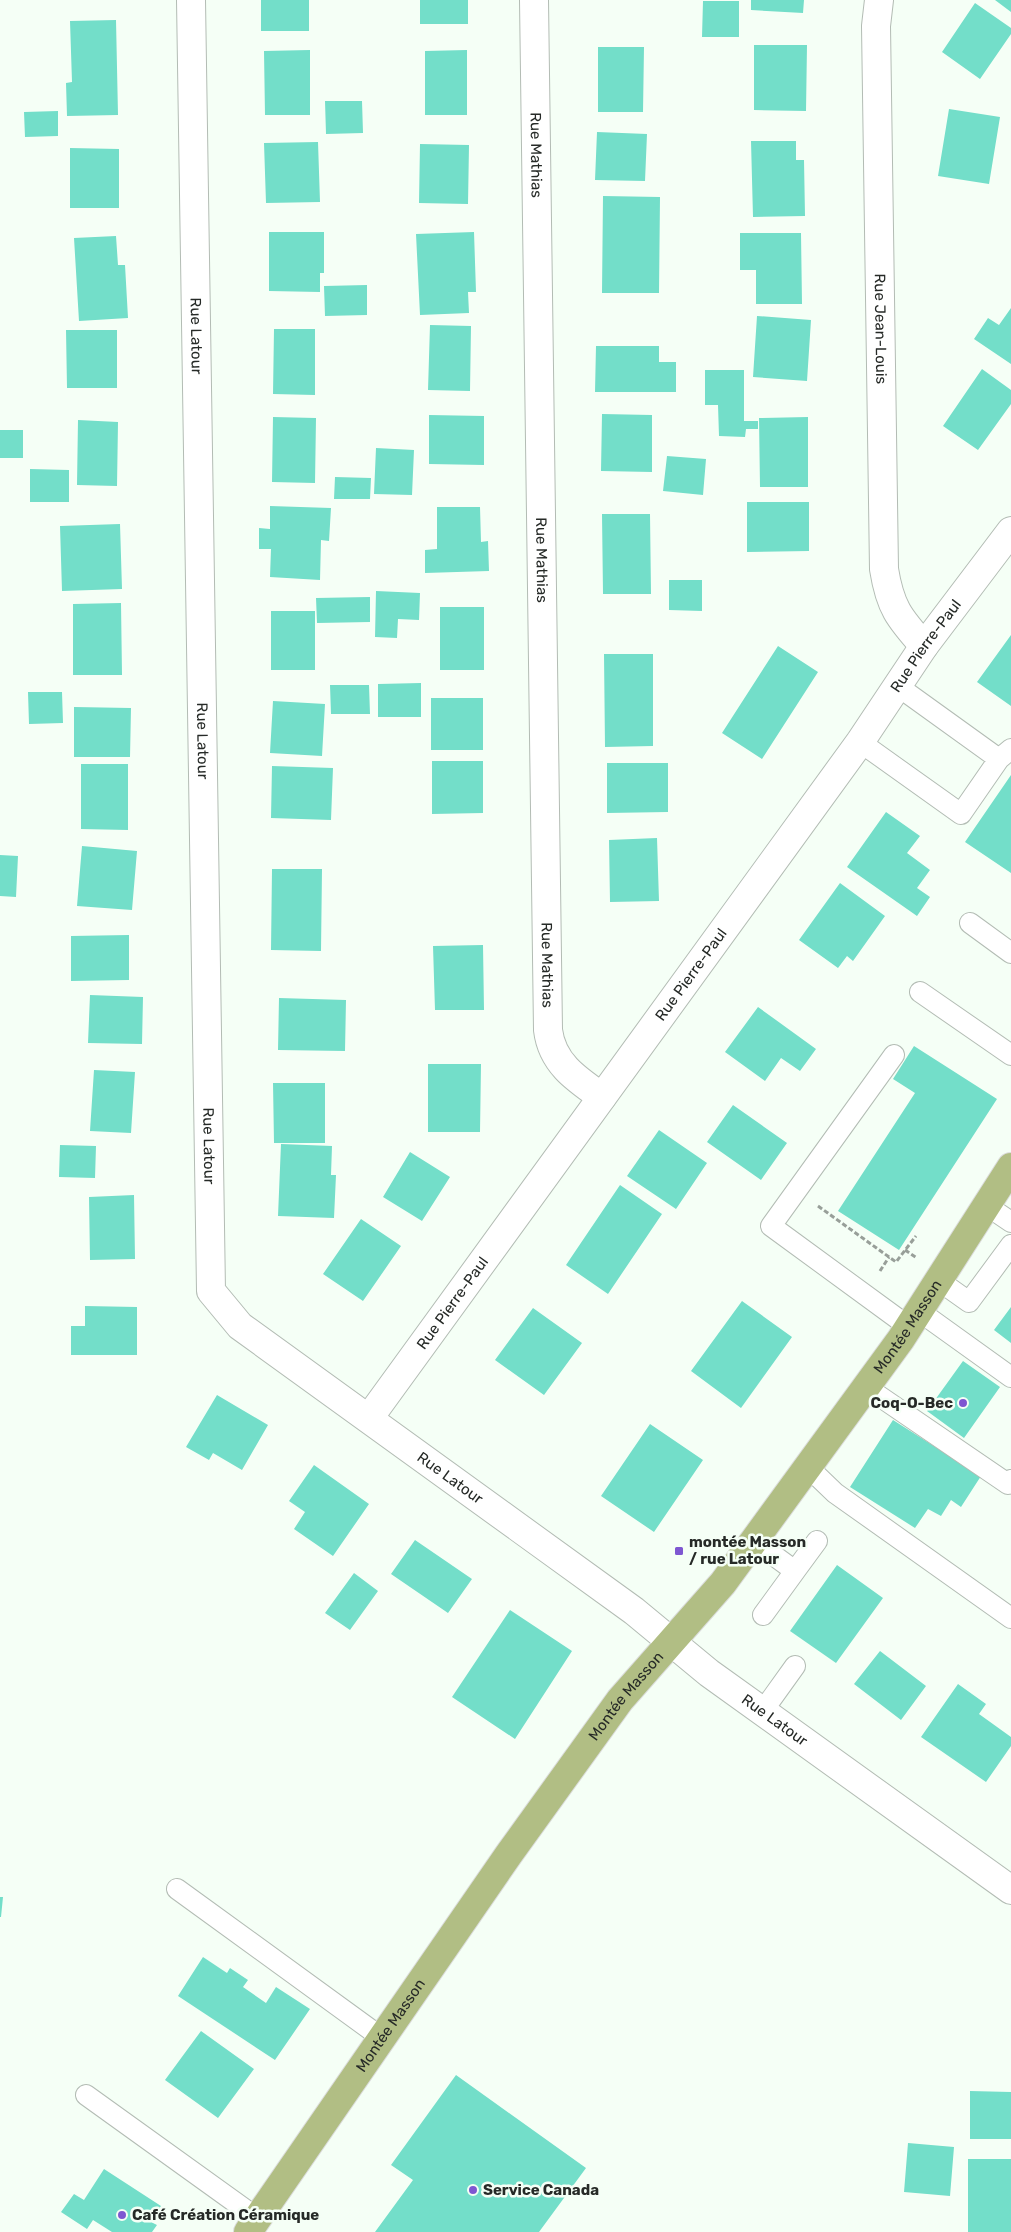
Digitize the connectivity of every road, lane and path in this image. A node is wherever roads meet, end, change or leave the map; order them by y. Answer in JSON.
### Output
{"nodes":[{"id":1,"x":191,"y":0,"type":"edge"},
{"id":2,"x":534,"y":0,"type":"edge"},
{"id":3,"x":879,"y":0,"type":"edge"},
{"id":4,"x":1011,"y":531,"type":"edge"},
{"id":5,"x":924,"y":646,"type":"junction"},
{"id":6,"x":899,"y":687,"type":"junction"},
{"id":7,"x":860,"y":742,"type":"junction"},
{"id":8,"x":1005,"y":754,"type":"edge"},
{"id":9,"x":970,"y":923,"type":"dead end"},
{"id":10,"x":1011,"y":953,"type":"edge"},
{"id":11,"x":920,"y":992,"type":"dead end"},
{"id":12,"x":894,"y":1055,"type":"dead end"},
{"id":13,"x":1011,"y":1056,"type":"edge"},
{"id":14,"x":602,"y":1097,"type":"junction"},
{"id":15,"x":1011,"y":1167,"type":"edge"},
{"id":16,"x":817,"y":1205,"type":"dead end"},
{"id":17,"x":986,"y":1205,"type":"junction"},
{"id":18,"x":1011,"y":1222,"type":"edge"},
{"id":19,"x":916,"y":1236,"type":"dead end"},
{"id":20,"x":1011,"y":1245,"type":"edge"},
{"id":21,"x":905,"y":1250,"type":"junction"},
{"id":22,"x":890,"y":1257,"type":"junction"},
{"id":23,"x":919,"y":1260,"type":"dead end"},
{"id":24,"x":878,"y":1273,"type":"dead end"},
{"id":25,"x":938,"y":1280,"type":"junction"},
{"id":26,"x":914,"y":1319,"type":"junction"},
{"id":27,"x":1011,"y":1376,"type":"edge"},
{"id":28,"x":866,"y":1387,"type":"junction"},
{"id":29,"x":369,"y":1418,"type":"junction"},
{"id":30,"x":808,"y":1467,"type":"junction"},
{"id":31,"x":1011,"y":1480,"type":"edge"},
{"id":32,"x":754,"y":1541,"type":"junction"},
{"id":33,"x":816,"y":1542,"type":"dead end"},
{"id":34,"x":795,"y":1570,"type":"junction"},
{"id":35,"x":763,"y":1615,"type":"dead end"},
{"id":36,"x":1011,"y":1618,"type":"edge"},
{"id":37,"x":672,"y":1642,"type":"junction"},
{"id":38,"x":795,"y":1666,"type":"dead end"},
{"id":39,"x":762,"y":1712,"type":"junction"},
{"id":40,"x":177,"y":1889,"type":"dead end"},
{"id":41,"x":1011,"y":1890,"type":"edge"},
{"id":42,"x":382,"y":2038,"type":"junction"},
{"id":43,"x":86,"y":2095,"type":"dead end"},
{"id":44,"x":253,"y":2225,"type":"edge"}],
"edges":[{"from":1,"to":29,"type":"street","name":"Rue Latour"},
{"from":2,"to":14,"type":"street","name":"Rue Mathias"},
{"from":3,"to":5,"type":"street","name":"Rue Jean-Louis"},
{"from":4,"to":5,"type":"street","name":"Rue Pierre-Paul"},
{"from":5,"to":6,"type":"street","name":"Rue Pierre-Paul"},
{"from":6,"to":7,"type":"street","name":"Rue Pierre-Paul"},
{"from":6,"to":8,"type":"lane"},
{"from":7,"to":8,"type":"lane"},
{"from":7,"to":14,"type":"street","name":"Rue Pierre-Paul"},
{"from":9,"to":10,"type":"lane"},
{"from":11,"to":13,"type":"lane"},
{"from":12,"to":26,"type":"lane"},
{"from":14,"to":29,"type":"street","name":"Rue Pierre-Paul"},
{"from":15,"to":17,"type":"main road","name":"Montée Masson"},
{"from":16,"to":22,"type":"path"},
{"from":17,"to":18,"type":"lane"},
{"from":17,"to":25,"type":"main road","name":"Montée Masson"},
{"from":19,"to":21,"type":"path"},
{"from":20,"to":25,"type":"lane"},
{"from":21,"to":22,"type":"path"},
{"from":21,"to":23,"type":"path"},
{"from":22,"to":24,"type":"path"},
{"from":25,"to":26,"type":"main road","name":"Montée Masson"},
{"from":26,"to":27,"type":"lane"},
{"from":26,"to":28,"type":"main road","name":"Montée Masson"},
{"from":28,"to":30,"type":"main road","name":"Montée Masson"},
{"from":28,"to":31,"type":"lane"},
{"from":29,"to":37,"type":"street","name":"Rue Latour"},
{"from":30,"to":32,"type":"main road","name":"Montée Masson"},
{"from":30,"to":36,"type":"lane"},
{"from":32,"to":34,"type":"lane"},
{"from":32,"to":37,"type":"main road","name":"Montée Masson"},
{"from":33,"to":34,"type":"lane"},
{"from":34,"to":35,"type":"lane"},
{"from":37,"to":39,"type":"street","name":"Rue Latour"},
{"from":37,"to":42,"type":"main road","name":"Montée Masson"},
{"from":38,"to":39,"type":"lane"},
{"from":39,"to":41,"type":"street","name":"Rue Latour"},
{"from":40,"to":42,"type":"lane"},
{"from":42,"to":44,"type":"main road","name":"Montée Masson"},
{"from":43,"to":44,"type":"lane"}]}
